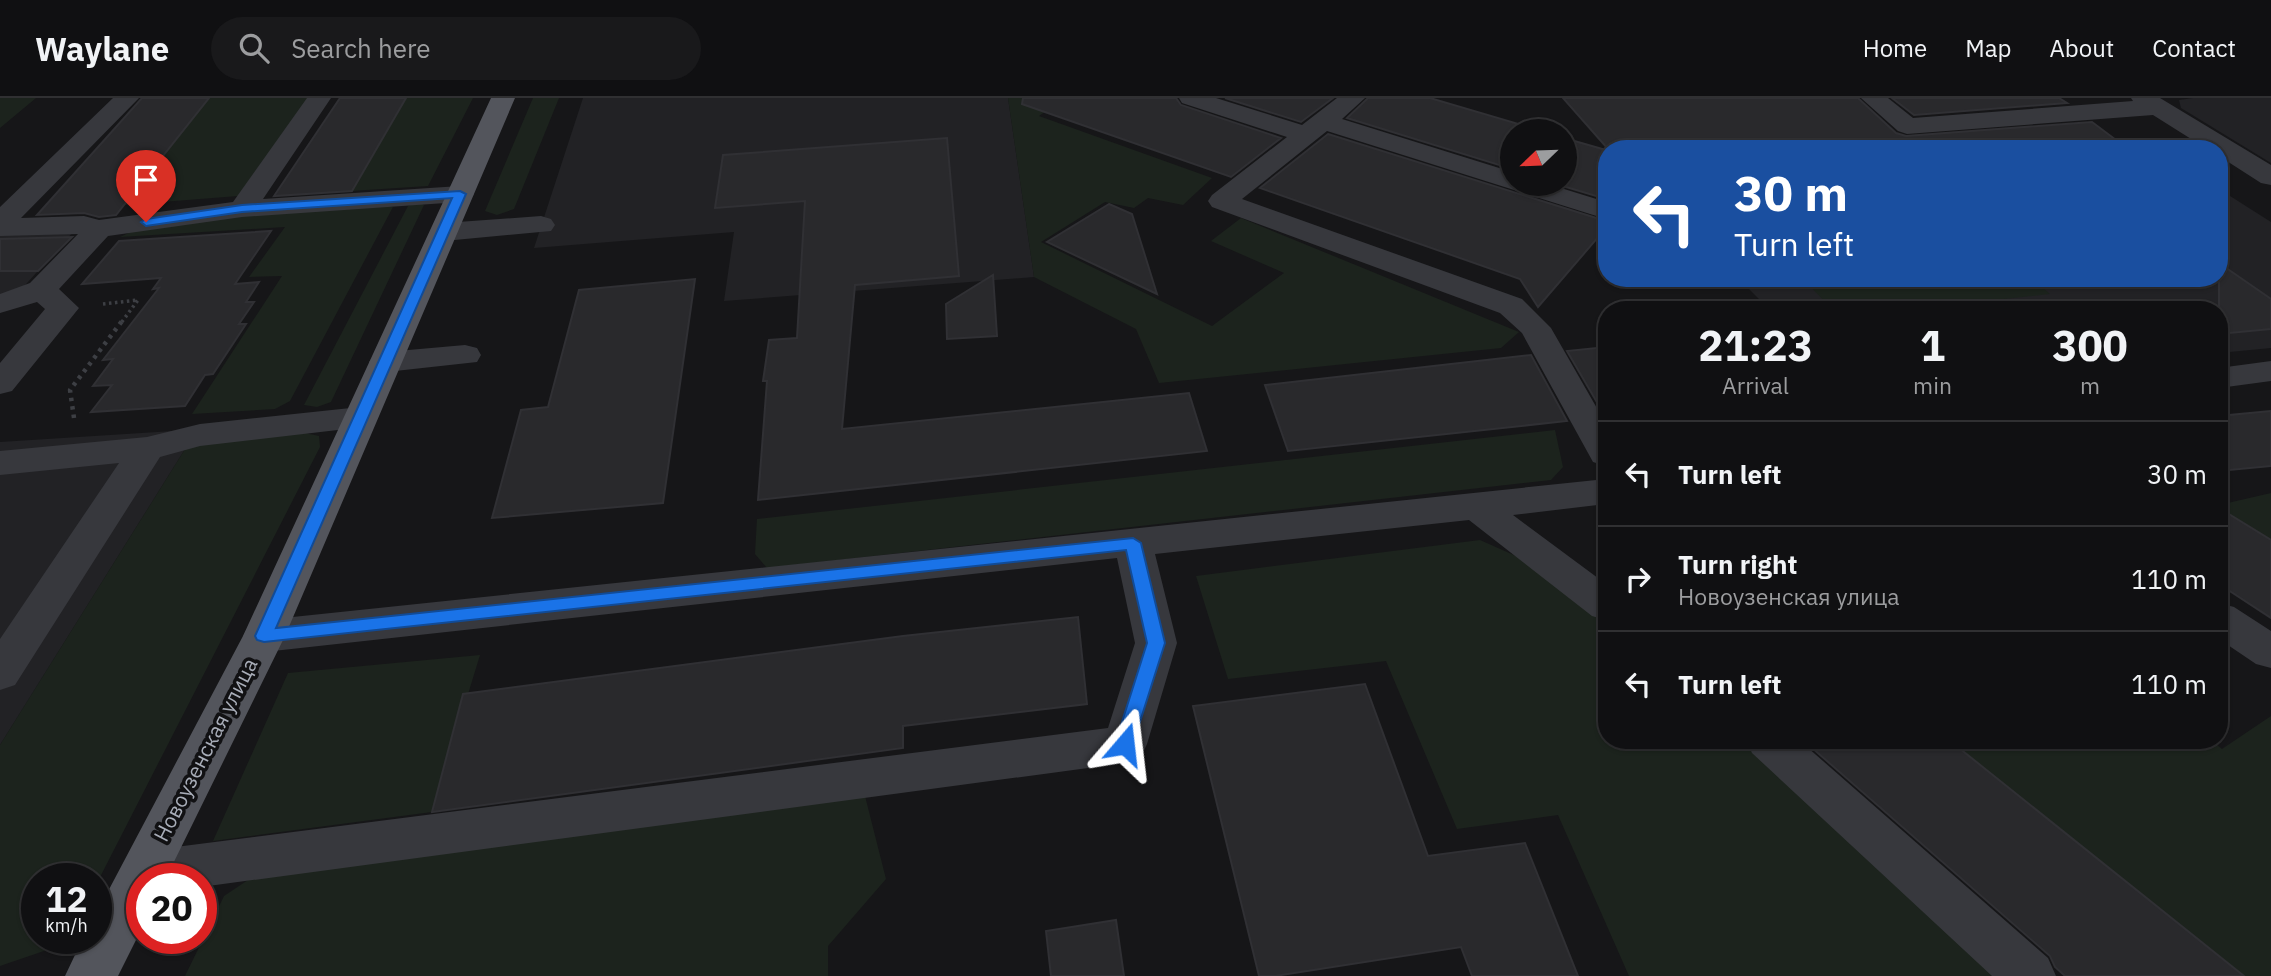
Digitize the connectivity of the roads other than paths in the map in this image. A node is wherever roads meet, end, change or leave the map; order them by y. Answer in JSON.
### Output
{"nodes":[{"id":1,"x":127,"y":98,"type":"edge"},
{"id":2,"x":319,"y":98,"type":"edge"},
{"id":3,"x":503,"y":98,"type":"edge"},
{"id":4,"x":1191,"y":98,"type":"edge"},
{"id":5,"x":1353,"y":98,"type":"edge"},
{"id":6,"x":1873,"y":98,"type":"edge"},
{"id":7,"x":2151,"y":103,"type":"edge"},
{"id":8,"x":1315,"y":128,"type":"junction"},
{"id":9,"x":2211,"y":140,"type":"edge"},
{"id":10,"x":2228,"y":150,"type":"edge"},
{"id":11,"x":2271,"y":177,"type":"edge"},
{"id":12,"x":1500,"y":178,"type":"edge"},
{"id":13,"x":460,"y":194,"type":"junction"},
{"id":14,"x":1558,"y":196,"type":"edge"},
{"id":15,"x":1598,"y":208,"type":"edge"},
{"id":16,"x":242,"y":209,"type":"junction"},
{"id":17,"x":0,"y":225,"type":"edge"},
{"id":18,"x":541,"y":225,"type":"dead end"},
{"id":19,"x":99,"y":229,"type":"junction"},
{"id":20,"x":444,"y":232,"type":"junction"},
{"id":21,"x":52,"y":299,"type":"junction"},
{"id":22,"x":0,"y":304,"type":"edge"},
{"id":23,"x":465,"y":355,"type":"dead end"},
{"id":24,"x":386,"y":362,"type":"junction"},
{"id":25,"x":2271,"y":372,"type":"edge"},
{"id":26,"x":2228,"y":376,"type":"edge"},
{"id":27,"x":0,"y":384,"type":"edge"},
{"id":28,"x":360,"y":418,"type":"junction"},
{"id":29,"x":1598,"y":440,"type":"edge"},
{"id":30,"x":147,"y":449,"type":"junction"},
{"id":31,"x":0,"y":463,"type":"edge"},
{"id":32,"x":1598,"y":493,"type":"edge"},
{"id":33,"x":1476,"y":506,"type":"junction"},
{"id":34,"x":1133,"y":543,"type":"junction"},
{"id":35,"x":1598,"y":599,"type":"edge"},
{"id":36,"x":2228,"y":624,"type":"edge"},
{"id":37,"x":264,"y":636,"type":"junction"},
{"id":38,"x":2271,"y":652,"type":"edge"},
{"id":39,"x":0,"y":673,"type":"edge"},
{"id":40,"x":1778,"y":749,"type":"edge"},
{"id":41,"x":149,"y":863,"type":"edge"},
{"id":42,"x":217,"y":863,"type":"edge"},
{"id":43,"x":126,"y":905,"type":"edge"},
{"id":44,"x":86,"y":975,"type":"edge"},
{"id":45,"x":2029,"y":976,"type":"edge"}],
"edges":[{"from":1,"to":17,"type":"street"},
{"from":2,"to":16,"type":"street"},
{"from":3,"to":13,"type":"main road","name":"Новоузенская улица"},
{"from":4,"to":8,"type":"street"},
{"from":5,"to":8,"type":"street"},
{"from":6,"to":7,"type":"street"},
{"from":7,"to":9,"type":"street"},
{"from":8,"to":12,"type":"street"},
{"from":8,"to":29,"type":"street"},
{"from":10,"to":11,"type":"street"},
{"from":13,"to":16,"type":"street"},
{"from":13,"to":20,"type":"main road","name":"Новоузенская улица"},
{"from":14,"to":15,"type":"street"},
{"from":16,"to":19,"type":"street"},
{"from":17,"to":19,"type":"street"},
{"from":18,"to":20,"type":"street"},
{"from":19,"to":21,"type":"street"},
{"from":20,"to":24,"type":"main road","name":"Новоузенская улица"},
{"from":21,"to":22,"type":"street"},
{"from":21,"to":27,"type":"street"},
{"from":23,"to":24,"type":"street"},
{"from":24,"to":28,"type":"main road","name":"Новоузенская улица"},
{"from":25,"to":26,"type":"street"},
{"from":28,"to":30,"type":"street"},
{"from":28,"to":37,"type":"main road","name":"Новоузенская улица"},
{"from":30,"to":31,"type":"street"},
{"from":30,"to":39,"type":"street"},
{"from":32,"to":33,"type":"street"},
{"from":33,"to":34,"type":"street"},
{"from":33,"to":35,"type":"street"},
{"from":34,"to":37,"type":"street"},
{"from":34,"to":42,"type":"street"},
{"from":36,"to":38,"type":"street"},
{"from":37,"to":41,"type":"main road","name":"Новоузенская улица"},
{"from":40,"to":45,"type":"street"},
{"from":43,"to":44,"type":"main road","name":"Новоузенская улица"}]}
